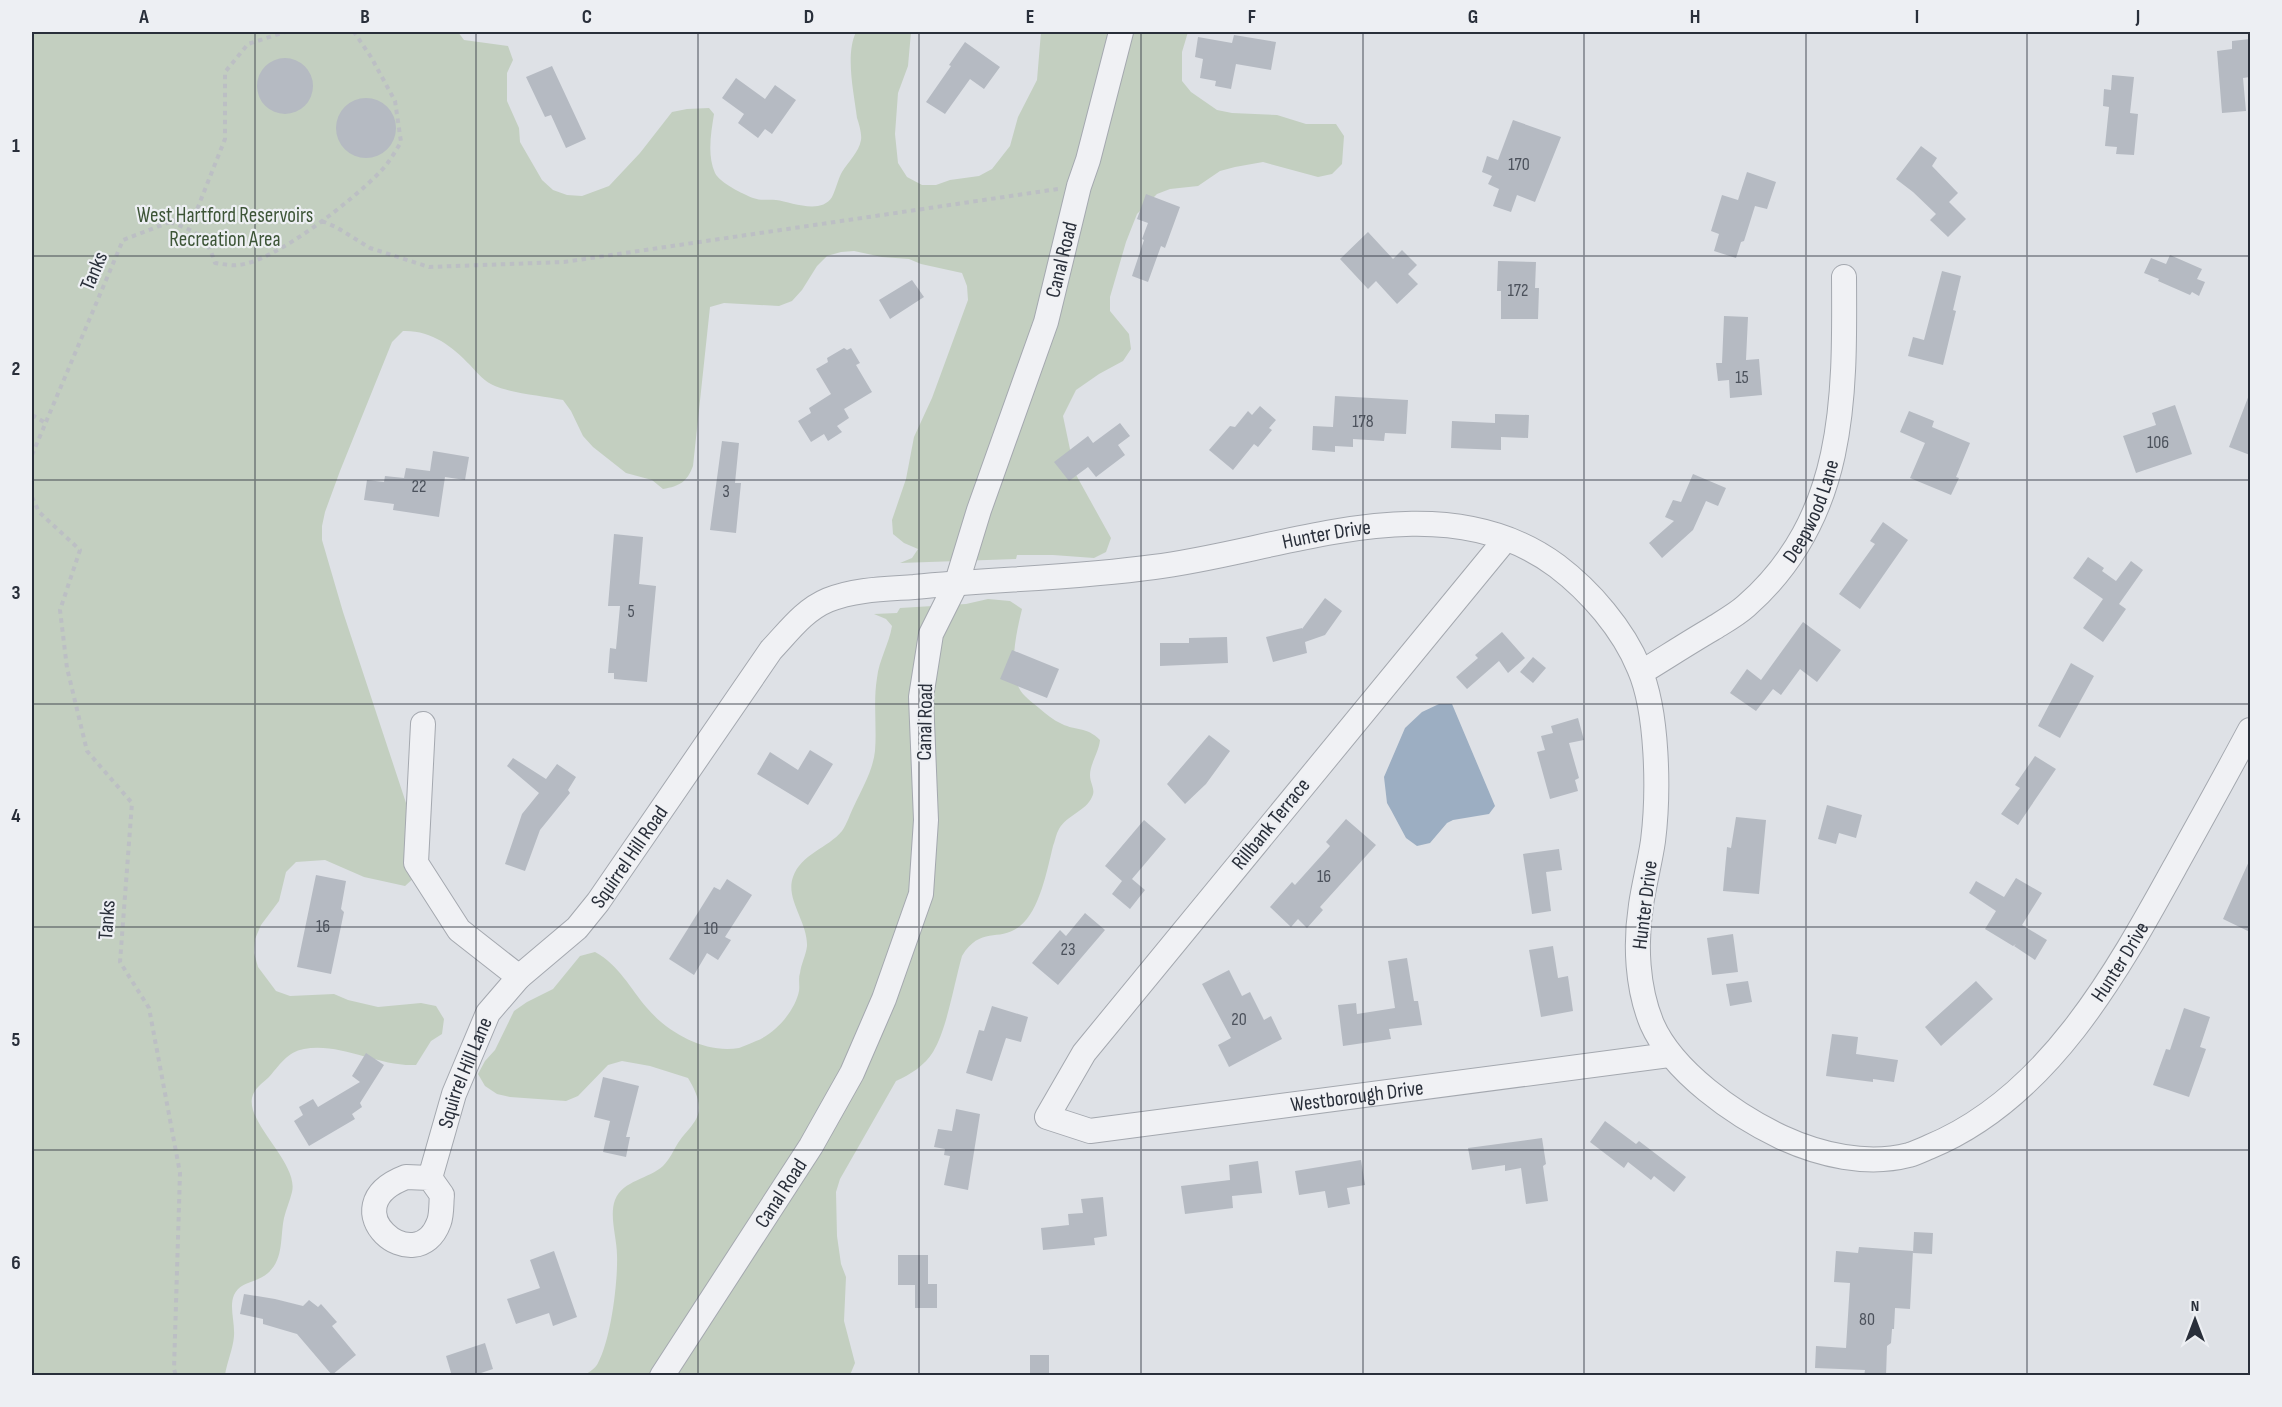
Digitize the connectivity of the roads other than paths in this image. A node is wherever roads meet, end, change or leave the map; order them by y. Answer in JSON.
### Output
{"nodes":[{"id":1,"x":1121,"y":32,"type":"edge"},
{"id":2,"x":1844,"y":277,"type":"dead end"},
{"id":3,"x":1505,"y":540,"type":"junction"},
{"id":4,"x":957,"y":582,"type":"junction"},
{"id":5,"x":1642,"y":672,"type":"junction"},
{"id":6,"x":423,"y":724,"type":"dead end"},
{"id":7,"x":2250,"y":730,"type":"edge"},
{"id":8,"x":519,"y":977,"type":"junction"},
{"id":9,"x":1669,"y":1055,"type":"junction"},
{"id":10,"x":1047,"y":1117,"type":"joint"},
{"id":11,"x":430,"y":1178,"type":"dead end"},
{"id":12,"x":662,"y":1376,"type":"edge"}],
"edges":[{"from":1,"to":4,"type":"street","name":"Canal Road"},
{"from":2,"to":5,"type":"street","name":"Deepwood Lane"},
{"from":3,"to":4,"type":"street","name":"Hunter Drive"},
{"from":3,"to":5,"type":"street","name":"Hunter Drive"},
{"from":3,"to":10,"type":"street","name":"Rillbank Terrace"},
{"from":4,"to":8,"type":"street","name":"Squirrel Hill Road"},
{"from":4,"to":12,"type":"street","name":"Canal Road"},
{"from":5,"to":9,"type":"street","name":"Hunter Drive"},
{"from":6,"to":8,"type":"street"},
{"from":7,"to":9,"type":"street","name":"Hunter Drive"},
{"from":8,"to":11,"type":"street","name":"Squirrel Hill Lane"},
{"from":9,"to":10,"type":"street","name":"Westborough Drive"}]}
